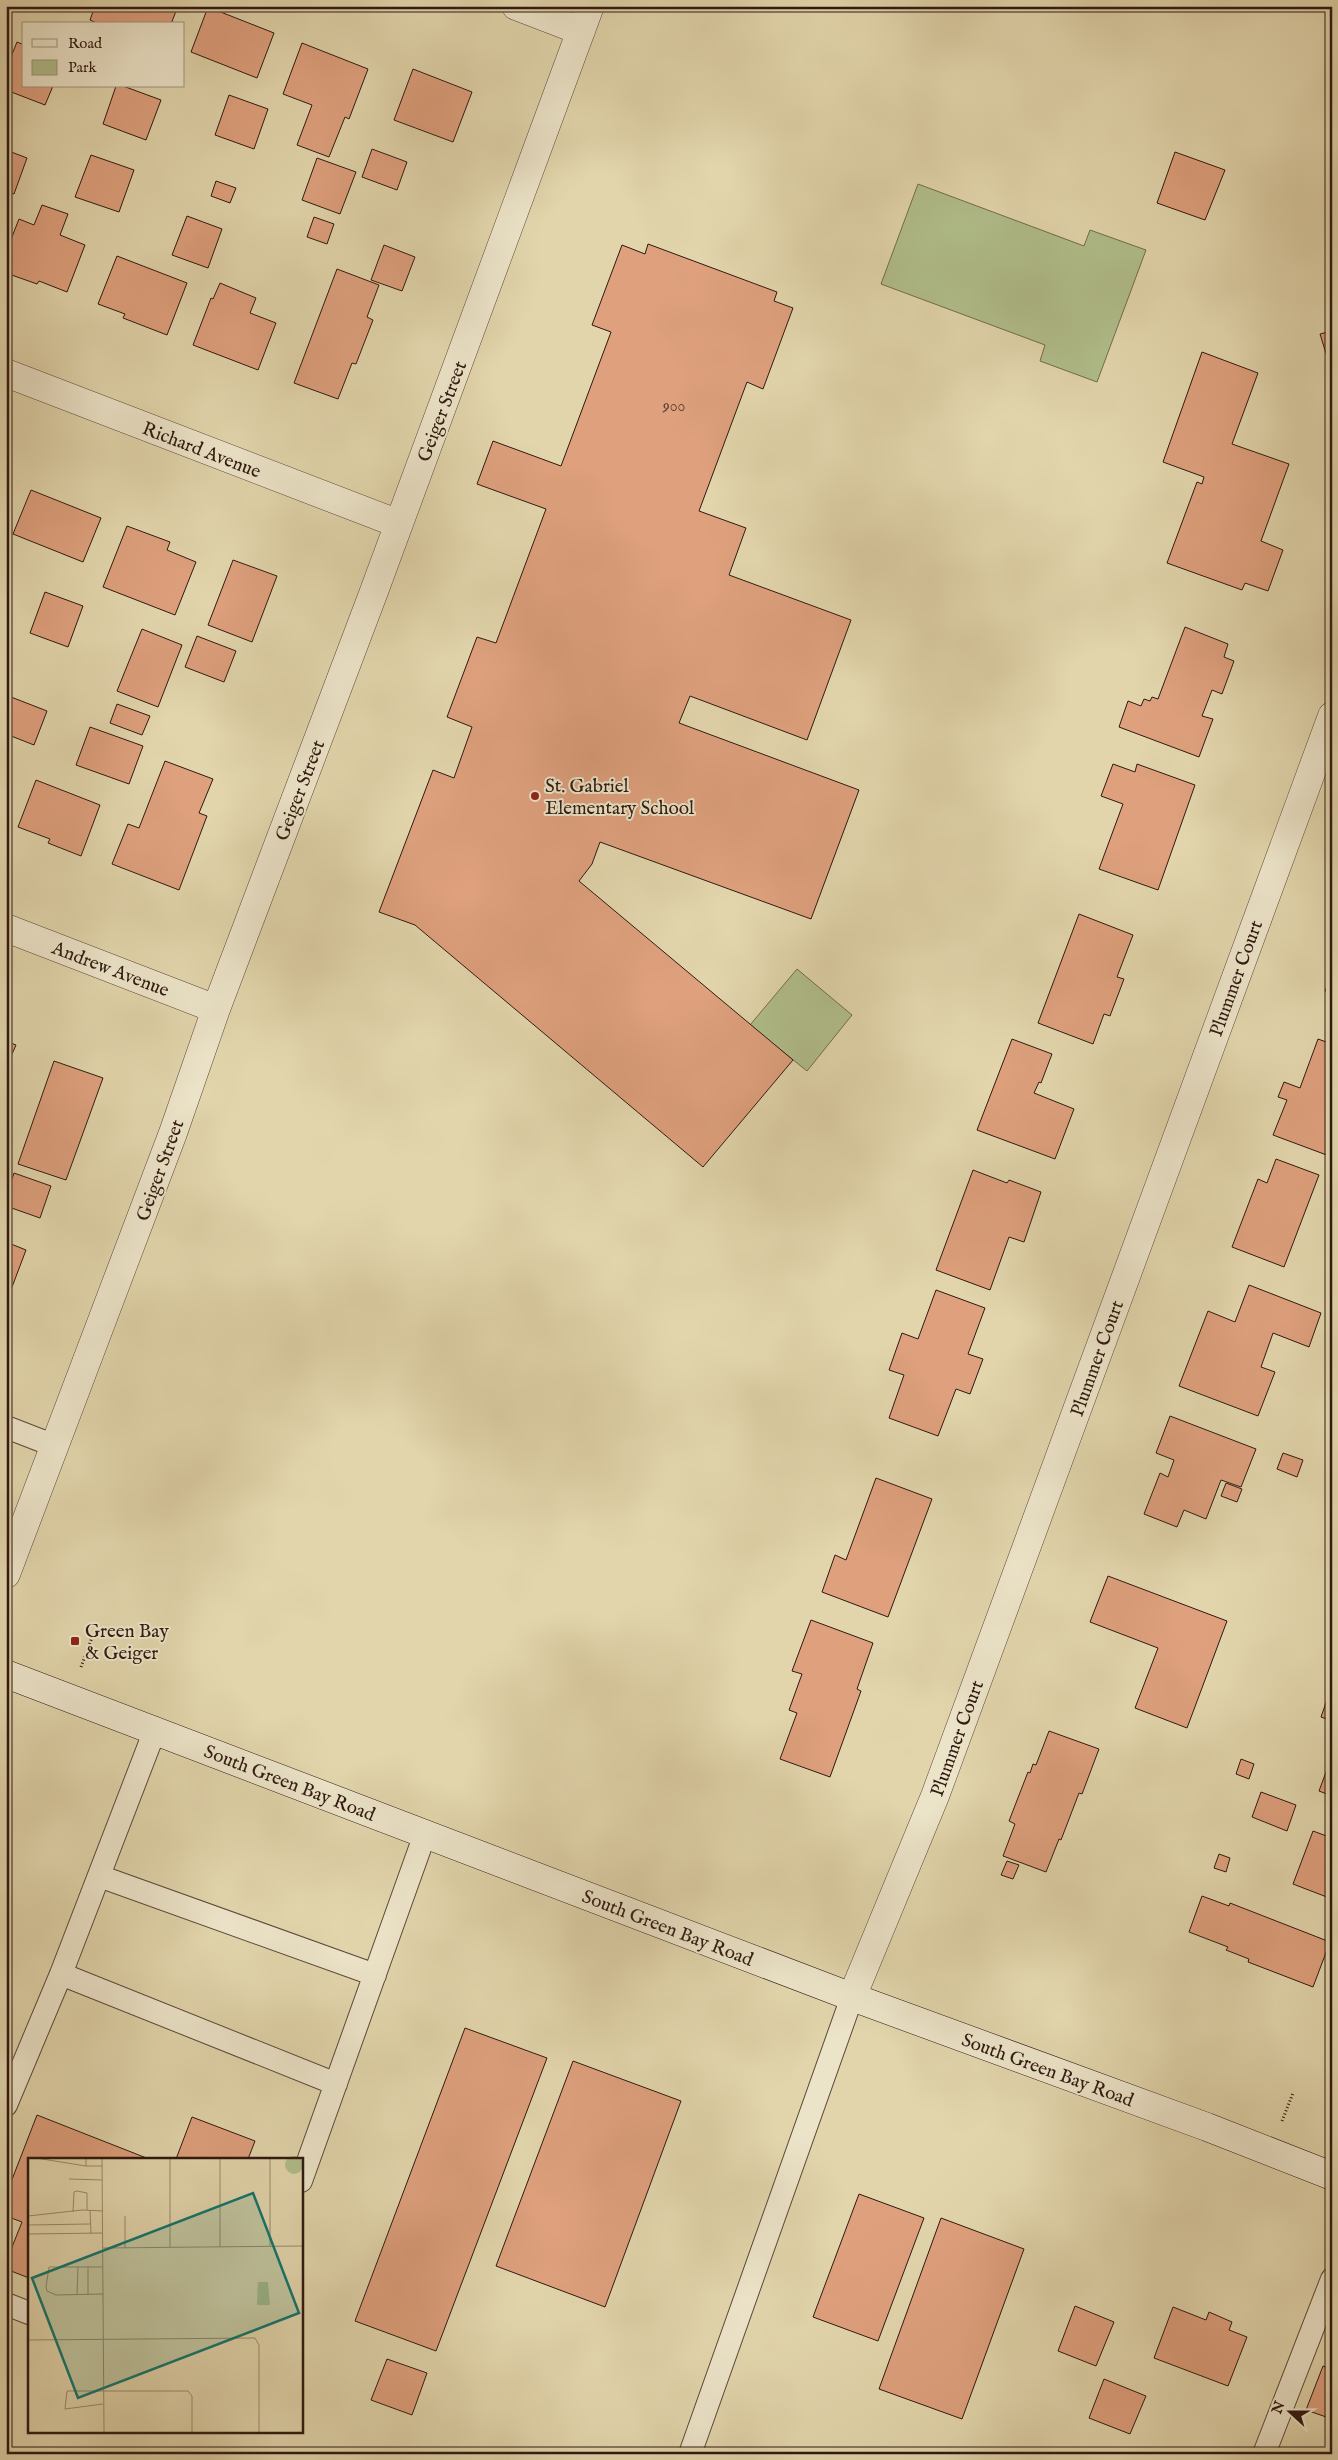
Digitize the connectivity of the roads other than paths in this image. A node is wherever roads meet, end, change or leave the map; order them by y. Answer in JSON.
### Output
{"nodes":[{"id":1,"x":516,"y":6,"type":"edge"},
{"id":2,"x":586,"y":19,"type":"edge"},
{"id":3,"x":6,"y":373,"type":"edge"},
{"id":4,"x":398,"y":524,"type":"junction"},
{"id":5,"x":1332,"y":716,"type":"edge"},
{"id":6,"x":6,"y":928,"type":"edge"},
{"id":7,"x":216,"y":1010,"type":"junction"},
{"id":8,"x":6,"y":1427,"type":"edge"},
{"id":9,"x":55,"y":1446,"type":"junction"},
{"id":10,"x":6,"y":1574,"type":"edge"},
{"id":11,"x":6,"y":1674,"type":"edge"},
{"id":12,"x":155,"y":1730,"type":"junction"},
{"id":13,"x":425,"y":1834,"type":"junction"},
{"id":14,"x":98,"y":1876,"type":"junction"},
{"id":15,"x":61,"y":1974,"type":"junction"},
{"id":16,"x":375,"y":1975,"type":"junction"},
{"id":17,"x":852,"y":1997,"type":"junction"},
{"id":18,"x":336,"y":2084,"type":"junction"},
{"id":19,"x":6,"y":2105,"type":"edge"},
{"id":20,"x":1332,"y":2176,"type":"edge"},
{"id":21,"x":302,"y":2178,"type":"edge"},
{"id":22,"x":1332,"y":2279,"type":"edge"},
{"id":23,"x":6,"y":2304,"type":"edge"},
{"id":24,"x":1327,"y":2304,"type":"edge"},
{"id":25,"x":28,"y":2313,"type":"edge"},
{"id":26,"x":690,"y":2454,"type":"edge"},
{"id":27,"x":1264,"y":2454,"type":"edge"}],
"edges":[{"from":1,"to":2,"type":"street"},
{"from":2,"to":4,"type":"street","name":"Geiger Street"},
{"from":3,"to":4,"type":"street","name":"Richard Avenue"},
{"from":4,"to":7,"type":"street","name":"Geiger Street"},
{"from":5,"to":17,"type":"street","name":"Plummer Court"},
{"from":6,"to":7,"type":"street","name":"Andrew Avenue"},
{"from":7,"to":9,"type":"street","name":"Geiger Street"},
{"from":8,"to":9,"type":"lane"},
{"from":9,"to":10,"type":"street","name":"Geiger Street"},
{"from":11,"to":12,"type":"street","name":"South Green Bay Road"},
{"from":12,"to":13,"type":"street","name":"South Green Bay Road"},
{"from":12,"to":14,"type":"lane"},
{"from":13,"to":16,"type":"lane"},
{"from":13,"to":17,"type":"street","name":"South Green Bay Road"},
{"from":14,"to":15,"type":"lane"},
{"from":14,"to":16,"type":"lane"},
{"from":15,"to":18,"type":"lane"},
{"from":15,"to":19,"type":"lane"},
{"from":16,"to":18,"type":"lane"},
{"from":17,"to":20,"type":"street","name":"South Green Bay Road"},
{"from":17,"to":26,"type":"lane"},
{"from":18,"to":21,"type":"lane"},
{"from":22,"to":24,"type":"lane"},
{"from":23,"to":25,"type":"lane"},
{"from":24,"to":27,"type":"lane"}]}
